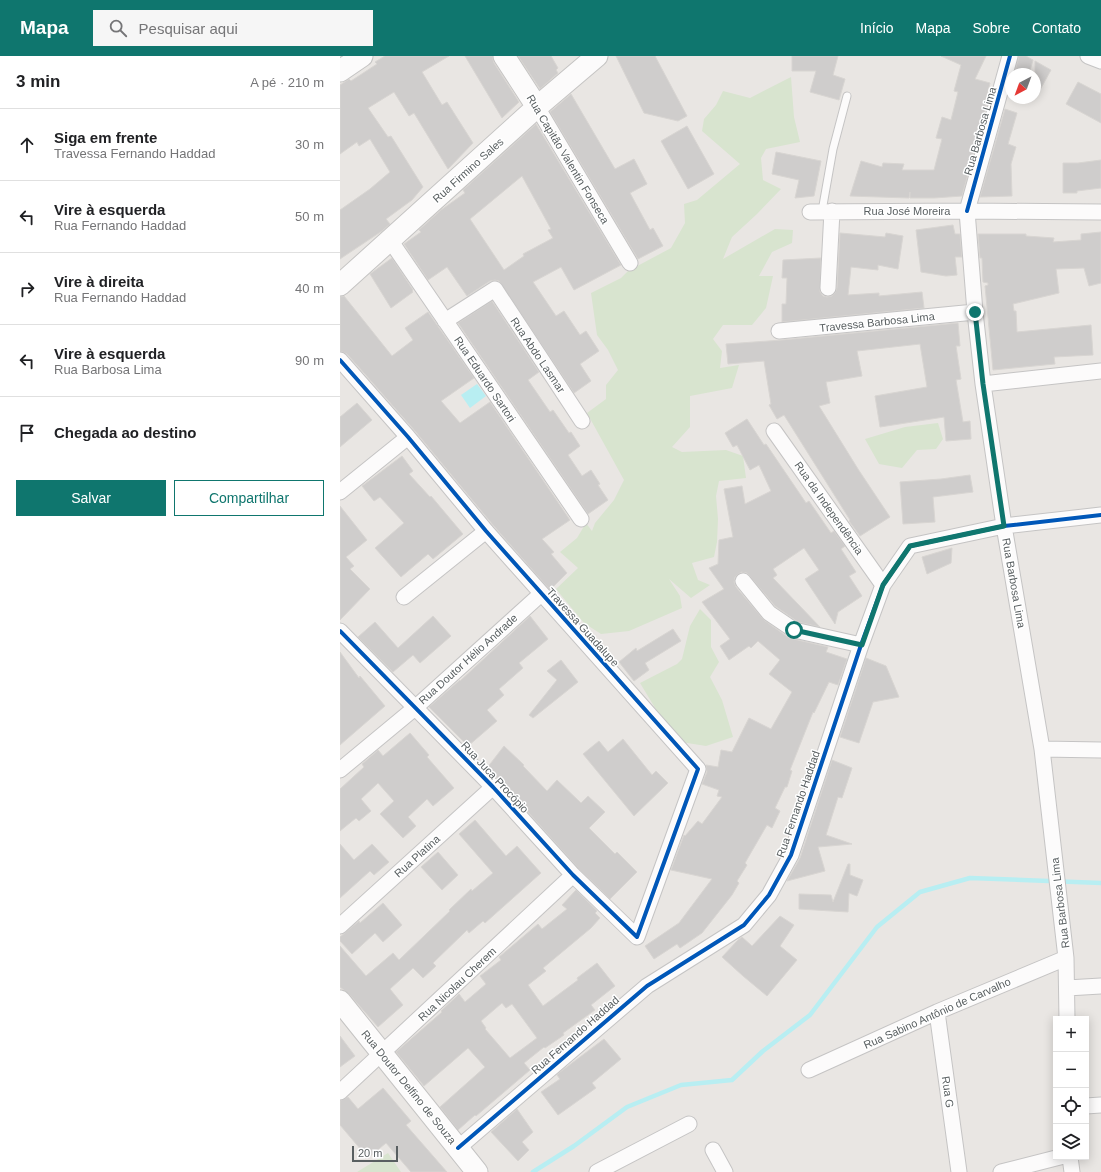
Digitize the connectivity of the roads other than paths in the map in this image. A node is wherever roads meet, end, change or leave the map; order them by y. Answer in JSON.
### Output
{"nodes":[{"id":1,"x":362,"y":56,"type":"edge"},
{"id":2,"x":504,"y":56,"type":"edge"},
{"id":3,"x":597,"y":56,"type":"edge"},
{"id":4,"x":1010,"y":56,"type":"edge"},
{"id":5,"x":1088,"y":56,"type":"edge"},
{"id":6,"x":1101,"y":61,"type":"edge"},
{"id":7,"x":340,"y":71,"type":"edge"},
{"id":8,"x":847,"y":96,"type":"dead end"},
{"id":9,"x":537,"y":107,"type":"junction"},
{"id":10,"x":967,"y":210,"type":"junction"},
{"id":11,"x":821,"y":212,"type":"junction"},
{"id":12,"x":1101,"y":212,"type":"edge"},
{"id":13,"x":390,"y":240,"type":"junction"},
{"id":14,"x":630,"y":263,"type":"dead end"},
{"id":15,"x":340,"y":285,"type":"edge"},
{"id":16,"x":828,"y":288,"type":"dead end"},
{"id":17,"x":975,"y":312,"type":"junction"},
{"id":18,"x":445,"y":321,"type":"junction"},
{"id":19,"x":779,"y":331,"type":"dead end"},
{"id":20,"x":340,"y":360,"type":"edge"},
{"id":21,"x":1101,"y":371,"type":"edge"},
{"id":22,"x":983,"y":384,"type":"junction"},
{"id":23,"x":582,"y":421,"type":"dead end"},
{"id":24,"x":774,"y":432,"type":"dead end"},
{"id":25,"x":408,"y":437,"type":"junction"},
{"id":26,"x":340,"y":492,"type":"edge"},
{"id":27,"x":1101,"y":515,"type":"edge"},
{"id":28,"x":581,"y":519,"type":"dead end"},
{"id":29,"x":1004,"y":526,"type":"junction"},
{"id":30,"x":486,"y":531,"type":"junction"},
{"id":31,"x":743,"y":581,"type":"dead end"},
{"id":32,"x":883,"y":585,"type":"junction"},
{"id":33,"x":541,"y":594,"type":"junction"},
{"id":34,"x":404,"y":597,"type":"dead end"},
{"id":35,"x":340,"y":631,"type":"edge"},
{"id":36,"x":862,"y":645,"type":"junction"},
{"id":37,"x":416,"y":707,"type":"junction"},
{"id":38,"x":1042,"y":749,"type":"junction"},
{"id":39,"x":1101,"y":750,"type":"edge"},
{"id":40,"x":340,"y":770,"type":"edge"},
{"id":41,"x":493,"y":787,"type":"junction"},
{"id":42,"x":573,"y":875,"type":"junction"},
{"id":43,"x":340,"y":926,"type":"edge"},
{"id":44,"x":637,"y":937,"type":"joint"},
{"id":45,"x":1066,"y":958,"type":"junction"},
{"id":46,"x":1101,"y":986,"type":"edge"},
{"id":47,"x":1067,"y":988,"type":"junction"},
{"id":48,"x":340,"y":1001,"type":"edge"},
{"id":49,"x":937,"y":1012,"type":"junction"},
{"id":50,"x":1067,"y":1016,"type":"edge"},
{"id":51,"x":381,"y":1053,"type":"junction"},
{"id":52,"x":809,"y":1070,"type":"dead end"},
{"id":53,"x":340,"y":1092,"type":"edge"},
{"id":54,"x":1101,"y":1105,"type":"edge"},
{"id":55,"x":1089,"y":1106,"type":"edge"},
{"id":56,"x":689,"y":1124,"type":"dead end"},
{"id":57,"x":458,"y":1148,"type":"junction"},
{"id":58,"x":713,"y":1150,"type":"dead end"},
{"id":59,"x":1053,"y":1159,"type":"edge"},
{"id":60,"x":1070,"y":1160,"type":"edge"},
{"id":61,"x":477,"y":1172,"type":"edge"},
{"id":62,"x":597,"y":1172,"type":"edge"},
{"id":63,"x":725,"y":1172,"type":"edge"},
{"id":64,"x":959,"y":1172,"type":"edge"},
{"id":65,"x":1001,"y":1172,"type":"edge"},
{"id":66,"x":1072,"y":1172,"type":"edge"}],
"edges":[{"from":1,"to":7,"type":"main road"},
{"from":2,"to":9,"type":"main road","name":"Rua Capitão Valentin Fonseca"},
{"from":3,"to":9,"type":"main road","name":"Rua Firmino Sales"},
{"from":4,"to":10,"type":"street","name":"Rua Barbosa Lima"},
{"from":5,"to":6,"type":"street"},
{"from":8,"to":11,"type":"lane"},
{"from":9,"to":13,"type":"main road","name":"Rua Firmino Sales"},
{"from":9,"to":14,"type":"street","name":"Rua Capitão Valentin Fonseca"},
{"from":10,"to":11,"type":"street","name":"Rua José Moreira"},
{"from":10,"to":12,"type":"street","name":"Rua José Moreira"},
{"from":10,"to":17,"type":"street","name":"Rua Barbosa Lima"},
{"from":11,"to":16,"type":"street"},
{"from":13,"to":15,"type":"main road","name":"Rua Firmino Sales"},
{"from":13,"to":18,"type":"street","name":"Rua Eduardo Sartori"},
{"from":17,"to":19,"type":"street","name":"Travessa Barbosa Lima"},
{"from":17,"to":22,"type":"street","name":"Rua Barbosa Lima"},
{"from":18,"to":23,"type":"street","name":"Rua Abdo Lasmar"},
{"from":18,"to":28,"type":"street","name":"Rua Eduardo Sartori"},
{"from":20,"to":25,"type":"street","name":"Travessa Guadalupe"},
{"from":21,"to":22,"type":"street"},
{"from":22,"to":29,"type":"street","name":"Rua Barbosa Lima"},
{"from":24,"to":32,"type":"street","name":"Rua da Independência"},
{"from":25,"to":26,"type":"street"},
{"from":25,"to":30,"type":"street","name":"Travessa Guadalupe"},
{"from":27,"to":29,"type":"street","name":"Rua Fernando Haddad"},
{"from":29,"to":32,"type":"street","name":"Rua Fernando Haddad"},
{"from":29,"to":38,"type":"street","name":"Rua Barbosa Lima"},
{"from":30,"to":33,"type":"street","name":"Travessa Guadalupe"},
{"from":30,"to":34,"type":"street"},
{"from":31,"to":36,"type":"street"},
{"from":32,"to":36,"type":"street","name":"Rua Fernando Haddad"},
{"from":33,"to":37,"type":"street","name":"Rua Doutor Hélio Andrade"},
{"from":33,"to":44,"type":"street","name":"Travessa Guadalupe"},
{"from":35,"to":37,"type":"street","name":"Rua Juca Procópio"},
{"from":36,"to":57,"type":"street","name":"Rua Fernando Haddad"},
{"from":37,"to":40,"type":"street","name":"Rua Doutor Hélio Andrade"},
{"from":37,"to":41,"type":"street","name":"Rua Juca Procópio"},
{"from":38,"to":39,"type":"street"},
{"from":38,"to":45,"type":"street","name":"Rua Barbosa Lima"},
{"from":41,"to":42,"type":"street","name":"Rua Juca Procópio"},
{"from":41,"to":43,"type":"street","name":"Rua Platina"},
{"from":42,"to":44,"type":"street","name":"Rua Juca Procópio"},
{"from":42,"to":51,"type":"street","name":"Rua Nicolau Cherem"},
{"from":45,"to":47,"type":"street","name":"Rua Barbosa Lima"},
{"from":45,"to":49,"type":"street","name":"Rua Sabino Antônio de Carvalho"},
{"from":46,"to":47,"type":"street"},
{"from":47,"to":50,"type":"street","name":"Rua Barbosa Lima"},
{"from":48,"to":51,"type":"main road","name":"Rua Doutor Delfino de Souza"},
{"from":49,"to":52,"type":"street","name":"Rua Sabino Antônio de Carvalho"},
{"from":49,"to":64,"type":"street","name":"Rua G"},
{"from":51,"to":53,"type":"street","name":"Rua Nicolau Cherem"},
{"from":51,"to":57,"type":"main road","name":"Rua Doutor Delfino de Souza"},
{"from":54,"to":55,"type":"street"},
{"from":56,"to":62,"type":"street"},
{"from":57,"to":61,"type":"main road","name":"Rua Doutor Delfino de Souza"},
{"from":58,"to":63,"type":"street"},
{"from":59,"to":65,"type":"street"},
{"from":60,"to":66,"type":"street"}]}
